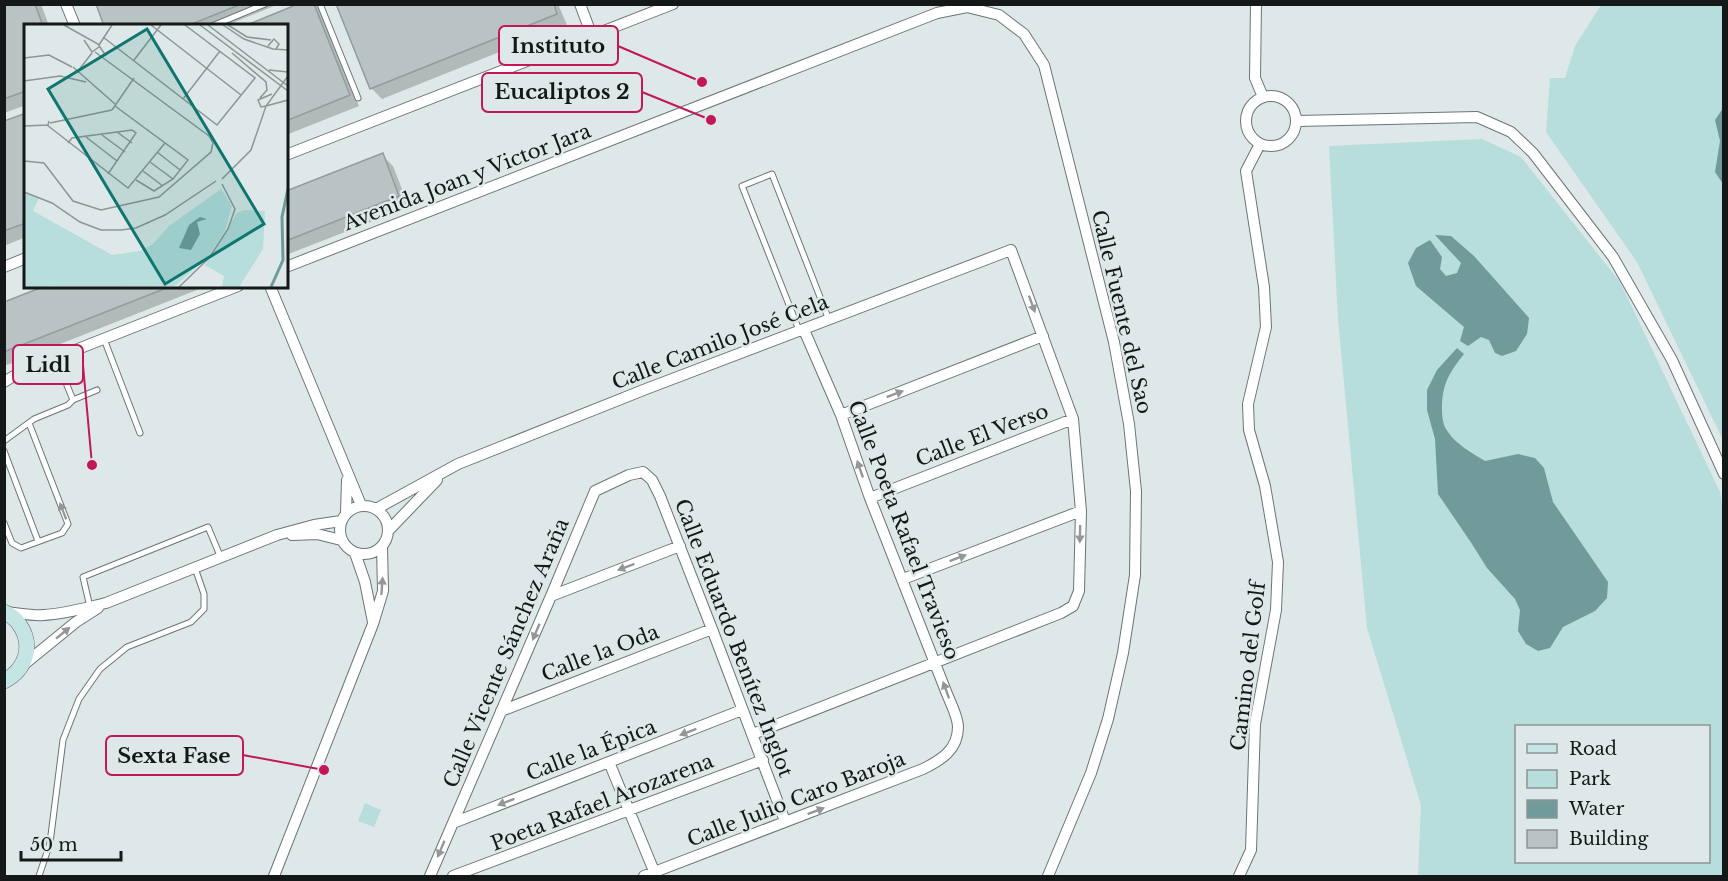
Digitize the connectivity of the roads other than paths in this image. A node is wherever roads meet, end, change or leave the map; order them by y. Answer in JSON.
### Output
{"nodes":[{"id":1,"x":66,"y":4,"type":"edge"},
{"id":2,"x":266,"y":4,"type":"edge"},
{"id":3,"x":320,"y":4,"type":"edge"},
{"id":4,"x":580,"y":4,"type":"edge"},
{"id":5,"x":673,"y":4,"type":"edge"},
{"id":6,"x":1256,"y":4,"type":"edge"},
{"id":7,"x":999,"y":15,"type":"joint"},
{"id":8,"x":74,"y":24,"type":"edge"},
{"id":9,"x":217,"y":24,"type":"edge"},
{"id":10,"x":592,"y":36,"type":"junction"},
{"id":11,"x":1263,"y":97,"type":"junction"},
{"id":12,"x":358,"y":98,"type":"dead end"},
{"id":13,"x":1297,"y":122,"type":"junction"},
{"id":14,"x":1260,"y":144,"type":"junction"},
{"id":15,"x":288,"y":154,"type":"edge"},
{"id":16,"x":24,"y":259,"type":"edge"},
{"id":17,"x":288,"y":266,"type":"edge"},
{"id":18,"x":4,"y":267,"type":"edge"},
{"id":19,"x":233,"y":288,"type":"edge"},
{"id":20,"x":271,"y":288,"type":"edge"},
{"id":21,"x":829,"y":320,"type":"junction"},
{"id":22,"x":802,"y":331,"type":"junction"},
{"id":23,"x":1043,"y":336,"type":"junction"},
{"id":24,"x":104,"y":339,"type":"junction"},
{"id":25,"x":56,"y":358,"type":"junction"},
{"id":26,"x":22,"y":371,"type":"junction"},
{"id":27,"x":4,"y":375,"type":"edge"},
{"id":28,"x":4,"y":382,"type":"edge"},
{"id":29,"x":98,"y":390,"type":"dead end"},
{"id":30,"x":73,"y":400,"type":"junction"},
{"id":31,"x":841,"y":415,"type":"junction"},
{"id":32,"x":1073,"y":419,"type":"junction"},
{"id":33,"x":29,"y":423,"type":"junction"},
{"id":34,"x":140,"y":433,"type":"dead end"},
{"id":35,"x":4,"y":441,"type":"edge"},
{"id":36,"x":4,"y":451,"type":"edge"},
{"id":37,"x":13,"y":472,"type":"junction"},
{"id":38,"x":644,"y":472,"type":"joint"},
{"id":39,"x":443,"y":473,"type":"junction"},
{"id":40,"x":1724,"y":474,"type":"edge"},
{"id":41,"x":4,"y":476,"type":"edge"},
{"id":42,"x":348,"y":477,"type":"junction"},
{"id":43,"x":870,"y":498,"type":"junction"},
{"id":44,"x":361,"y":505,"type":"junction"},
{"id":45,"x":376,"y":509,"type":"junction"},
{"id":46,"x":1081,"y":512,"type":"junction"},
{"id":47,"x":343,"y":517,"type":"junction"},
{"id":48,"x":4,"y":523,"type":"edge"},
{"id":49,"x":388,"y":531,"type":"junction"},
{"id":50,"x":277,"y":535,"type":"junction"},
{"id":51,"x":341,"y":540,"type":"junction"},
{"id":52,"x":38,"y":541,"type":"junction"},
{"id":53,"x":382,"y":546,"type":"junction"},
{"id":54,"x":680,"y":546,"type":"junction"},
{"id":55,"x":355,"y":553,"type":"junction"},
{"id":56,"x":220,"y":558,"type":"junction"},
{"id":57,"x":195,"y":568,"type":"junction"},
{"id":58,"x":903,"y":579,"type":"junction"},
{"id":59,"x":551,"y":596,"type":"junction"},
{"id":60,"x":105,"y":603,"type":"junction"},
{"id":61,"x":90,"y":607,"type":"junction"},
{"id":62,"x":5,"y":612,"type":"edge"},
{"id":63,"x":373,"y":624,"type":"junction"},
{"id":64,"x":712,"y":629,"type":"junction"},
{"id":65,"x":936,"y":663,"type":"junction"},
{"id":66,"x":11,"y":678,"type":"edge"},
{"id":67,"x":742,"y":710,"type":"junction"},
{"id":68,"x":501,"y":711,"type":"junction"},
{"id":69,"x":753,"y":734,"type":"junction"},
{"id":70,"x":955,"y":746,"type":"joint"},
{"id":71,"x":763,"y":760,"type":"junction"},
{"id":72,"x":609,"y":762,"type":"junction"},
{"id":73,"x":629,"y":811,"type":"junction"},
{"id":74,"x":785,"y":821,"type":"junction"},
{"id":75,"x":453,"y":823,"type":"junction"},
{"id":76,"x":651,"y":875,"type":"edge"},
{"id":77,"x":39,"y":876,"type":"edge"},
{"id":78,"x":274,"y":876,"type":"edge"},
{"id":79,"x":430,"y":876,"type":"edge"},
{"id":80,"x":453,"y":876,"type":"edge"},
{"id":81,"x":1048,"y":876,"type":"edge"},
{"id":82,"x":1239,"y":876,"type":"edge"}],
"edges":[{"from":1,"to":8,"type":"street"},
{"from":2,"to":9,"type":"lane"},
{"from":3,"to":12,"type":"lane"},
{"from":4,"to":10,"type":"street"},
{"from":5,"to":10,"type":"street"},
{"from":6,"to":11,"type":"street"},
{"from":7,"to":17,"type":"street","name":"Avenida Joan y Victor Jara"},
{"from":7,"to":81,"type":"street","name":"Calle Fuente del Sao"},
{"from":10,"to":15,"type":"street"},
{"from":11,"to":13,"type":"street"},
{"from":11,"to":14,"type":"street"},
{"from":13,"to":14,"type":"street"},
{"from":13,"to":40,"type":"street"},
{"from":14,"to":82,"type":"street","name":"Camino del Golf"},
{"from":16,"to":18,"type":"street"},
{"from":19,"to":24,"type":"street"},
{"from":20,"to":42,"type":"street"},
{"from":21,"to":22,"type":"street","name":"Calle Camilo José Cela"},
{"from":21,"to":22,"type":"lane"},
{"from":21,"to":23,"type":"street","name":"Calle Camilo José Cela","one_way":true},
{"from":22,"to":31,"type":"street","name":"Calle Poeta Rafael Travieso"},
{"from":22,"to":39,"type":"street","name":"Calle Camilo José Cela"},
{"from":31,"to":23,"type":"street","one_way":true},
{"from":23,"to":32,"type":"street"},
{"from":24,"to":25,"type":"street"},
{"from":24,"to":34,"type":"lane"},
{"from":25,"to":26,"type":"street"},
{"from":25,"to":30,"type":"lane"},
{"from":26,"to":27,"type":"street"},
{"from":26,"to":28,"type":"street"},
{"from":29,"to":30,"type":"lane"},
{"from":30,"to":33,"type":"lane"},
{"from":43,"to":31,"type":"street","name":"Calle Poeta Rafael Travieso","one_way":true},
{"from":32,"to":43,"type":"street","name":"Calle El Verso"},
{"from":32,"to":46,"type":"street"},
{"from":33,"to":35,"type":"lane"},
{"from":52,"to":33,"type":"lane","one_way":true},
{"from":36,"to":37,"type":"lane"},
{"from":37,"to":41,"type":"lane"},
{"from":37,"to":52,"type":"lane"},
{"from":38,"to":54,"type":"street","name":"Calle Eduardo Benítez Inglot"},
{"from":38,"to":59,"type":"street","name":"Calle Vicente Sánchez Araña"},
{"from":39,"to":45,"type":"street","name":"Calle Camilo José Cela"},
{"from":39,"to":49,"type":"street","name":"Calle Camilo José Cela"},
{"from":42,"to":44,"type":"street"},
{"from":42,"to":47,"type":"street"},
{"from":43,"to":58,"type":"street","name":"Calle Poeta Rafael Travieso"},
{"from":44,"to":45,"type":"street"},
{"from":44,"to":47,"type":"street"},
{"from":45,"to":49,"type":"street"},
{"from":58,"to":46,"type":"street","one_way":true},
{"from":46,"to":65,"type":"street","one_way":true},
{"from":47,"to":50,"type":"street"},
{"from":47,"to":51,"type":"street"},
{"from":48,"to":52,"type":"lane"},
{"from":49,"to":53,"type":"street"},
{"from":50,"to":51,"type":"street"},
{"from":50,"to":56,"type":"street"},
{"from":51,"to":55,"type":"street"},
{"from":53,"to":55,"type":"street"},
{"from":63,"to":53,"type":"street","one_way":true},
{"from":54,"to":59,"type":"street","one_way":true},
{"from":54,"to":64,"type":"street","name":"Calle Eduardo Benítez Inglot"},
{"from":55,"to":63,"type":"street"},
{"from":56,"to":57,"type":"street"},
{"from":56,"to":61,"type":"lane"},
{"from":57,"to":60,"type":"street"},
{"from":57,"to":77,"type":"lane"},
{"from":58,"to":65,"type":"street","name":"Calle Poeta Rafael Travieso"},
{"from":59,"to":68,"type":"street","name":"Calle Vicente Sánchez Araña","one_way":true},
{"from":60,"to":61,"type":"street"},
{"from":66,"to":60,"type":"street","one_way":true},
{"from":61,"to":62,"type":"street"},
{"from":62,"to":66,"type":"street"},
{"from":63,"to":78,"type":"street"},
{"from":64,"to":67,"type":"street","name":"Calle Eduardo Benítez Inglot"},
{"from":64,"to":68,"type":"street","name":"Calle la Oda"},
{"from":65,"to":69,"type":"street"},
{"from":70,"to":65,"type":"street","name":"Calle Poeta Rafael Travieso","one_way":true},
{"from":67,"to":69,"type":"street","name":"Calle Eduardo Benítez Inglot"},
{"from":67,"to":72,"type":"street","name":"Calle la Épica","one_way":true},
{"from":68,"to":75,"type":"street","name":"Calle Vicente Sánchez Araña"},
{"from":69,"to":71,"type":"street","name":"Calle Eduardo Benítez Inglot"},
{"from":74,"to":70,"type":"street","name":"Calle Julio Caro Baroja","one_way":true},
{"from":71,"to":73,"type":"street","name":"Poeta Rafael Arozarena"},
{"from":71,"to":74,"type":"street","name":"Calle Eduardo Benítez Inglot"},
{"from":72,"to":73,"type":"street"},
{"from":72,"to":75,"type":"street","name":"Calle la Épica","one_way":true},
{"from":73,"to":76,"type":"street"},
{"from":73,"to":80,"type":"street","name":"Poeta Rafael Arozarena"},
{"from":74,"to":76,"type":"street","name":"Calle Julio Caro Baroja"},
{"from":75,"to":79,"type":"street","name":"Calle Vicente Sánchez Araña","one_way":true}]}
